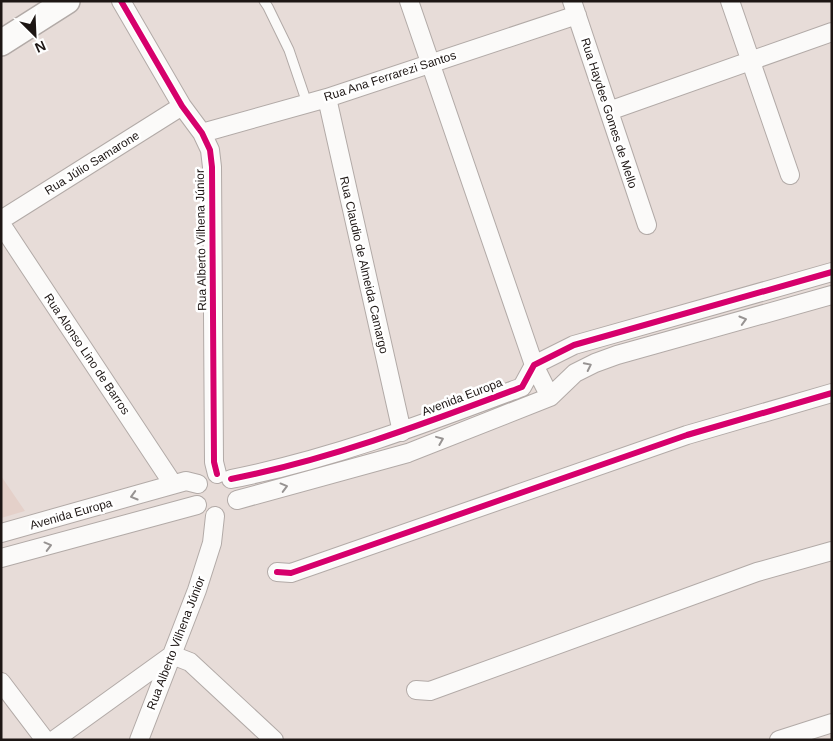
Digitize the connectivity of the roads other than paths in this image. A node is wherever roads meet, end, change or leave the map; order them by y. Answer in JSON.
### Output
{"nodes":[{"id":1,"x":67,"y":1,"type":"edge"},
{"id":2,"x":122,"y":1,"type":"edge"},
{"id":3,"x":264,"y":1,"type":"edge"},
{"id":4,"x":409,"y":1,"type":"edge"},
{"id":5,"x":730,"y":1,"type":"edge"},
{"id":6,"x":574,"y":8,"type":"edge"},
{"id":7,"x":832,"y":32,"type":"edge"},
{"id":8,"x":1,"y":44,"type":"edge"},
{"id":9,"x":751,"y":60,"type":"junction"},
{"id":10,"x":430,"y":64,"type":"junction"},
{"id":11,"x":327,"y":98,"type":"junction"},
{"id":12,"x":307,"y":103,"type":"junction"},
{"id":13,"x":182,"y":106,"type":"junction"},
{"id":14,"x":609,"y":111,"type":"junction"},
{"id":15,"x":202,"y":133,"type":"junction"},
{"id":16,"x":790,"y":175,"type":"dead end"},
{"id":17,"x":1,"y":222,"type":"edge"},
{"id":18,"x":647,"y":225,"type":"dead end"},
{"id":19,"x":832,"y":272,"type":"edge"},
{"id":20,"x":832,"y":295,"type":"edge"},
{"id":21,"x":534,"y":365,"type":"junction"},
{"id":22,"x":832,"y":393,"type":"edge"},
{"id":23,"x":550,"y":397,"type":"junction"},
{"id":24,"x":402,"y":432,"type":"junction"},
{"id":25,"x":224,"y":477,"type":"junction"},
{"id":26,"x":198,"y":484,"type":"junction"},
{"id":27,"x":171,"y":485,"type":"junction"},
{"id":28,"x":237,"y":500,"type":"junction"},
{"id":29,"x":197,"y":505,"type":"junction"},
{"id":30,"x":215,"y":516,"type":"junction"},
{"id":31,"x":1,"y":534,"type":"edge"},
{"id":32,"x":832,"y":550,"type":"edge"},
{"id":33,"x":2,"y":555,"type":"edge"},
{"id":34,"x":277,"y":572,"type":"dead end"},
{"id":35,"x":172,"y":656,"type":"junction"},
{"id":36,"x":1,"y":682,"type":"edge"},
{"id":37,"x":416,"y":690,"type":"dead end"},
{"id":38,"x":832,"y":723,"type":"edge"},
{"id":39,"x":44,"y":740,"type":"edge"},
{"id":40,"x":54,"y":740,"type":"edge"},
{"id":41,"x":138,"y":740,"type":"edge"},
{"id":42,"x":274,"y":740,"type":"edge"},
{"id":43,"x":779,"y":740,"type":"edge"}],
"edges":[{"from":1,"to":8,"type":"main road"},
{"from":2,"to":13,"type":"street","name":"Rua Alberto Vilhena Júnior"},
{"from":3,"to":12,"type":"lane"},
{"from":4,"to":10,"type":"street"},
{"from":5,"to":9,"type":"street"},
{"from":6,"to":10,"type":"street","name":"Rua Ana Ferrarezi Santos"},
{"from":6,"to":14,"type":"street","name":"Rua Haydee Gomes de Mello"},
{"from":7,"to":9,"type":"street"},
{"from":9,"to":14,"type":"street"},
{"from":9,"to":16,"type":"street"},
{"from":10,"to":11,"type":"street","name":"Rua Ana Ferrarezi Santos"},
{"from":10,"to":21,"type":"street"},
{"from":11,"to":12,"type":"street","name":"Rua Ana Ferrarezi Santos"},
{"from":11,"to":24,"type":"street","name":"Rua Claudio de Almeida Camargo"},
{"from":12,"to":15,"type":"street","name":"Rua Ana Ferrarezi Santos"},
{"from":13,"to":15,"type":"street","name":"Rua Alberto Vilhena Júnior"},
{"from":13,"to":17,"type":"street","name":"Rua Júlio Samarone"},
{"from":14,"to":18,"type":"street","name":"Rua Haydee Gomes de Mello"},
{"from":15,"to":25,"type":"street","name":"Rua Alberto Vilhena Júnior"},
{"from":17,"to":27,"type":"street","name":"Rua Alonso Lino de Barros"},
{"from":19,"to":21,"type":"street"},
{"from":23,"to":20,"type":"street","one_way":true},
{"from":21,"to":23,"type":"street"},
{"from":21,"to":24,"type":"street","name":"Avenida Europa"},
{"from":22,"to":34,"type":"street"},
{"from":28,"to":23,"type":"street","one_way":true},
{"from":24,"to":25,"type":"street","name":"Avenida Europa"},
{"from":25,"to":26,"type":"street","name":"Avenida Europa"},
{"from":25,"to":28,"type":"street"},
{"from":26,"to":27,"type":"street","name":"Avenida Europa"},
{"from":26,"to":29,"type":"street"},
{"from":27,"to":31,"type":"street","name":"Avenida Europa","one_way":true},
{"from":28,"to":30,"type":"street"},
{"from":29,"to":30,"type":"street"},
{"from":33,"to":29,"type":"street","name":"Avenida Europa","one_way":true},
{"from":30,"to":35,"type":"street","name":"Rua Alberto Vilhena Júnior"},
{"from":32,"to":37,"type":"street"},
{"from":35,"to":40,"type":"street"},
{"from":35,"to":41,"type":"street","name":"Rua Alberto Vilhena Júnior"},
{"from":35,"to":42,"type":"street"},
{"from":36,"to":39,"type":"street"},
{"from":38,"to":43,"type":"street"}]}
